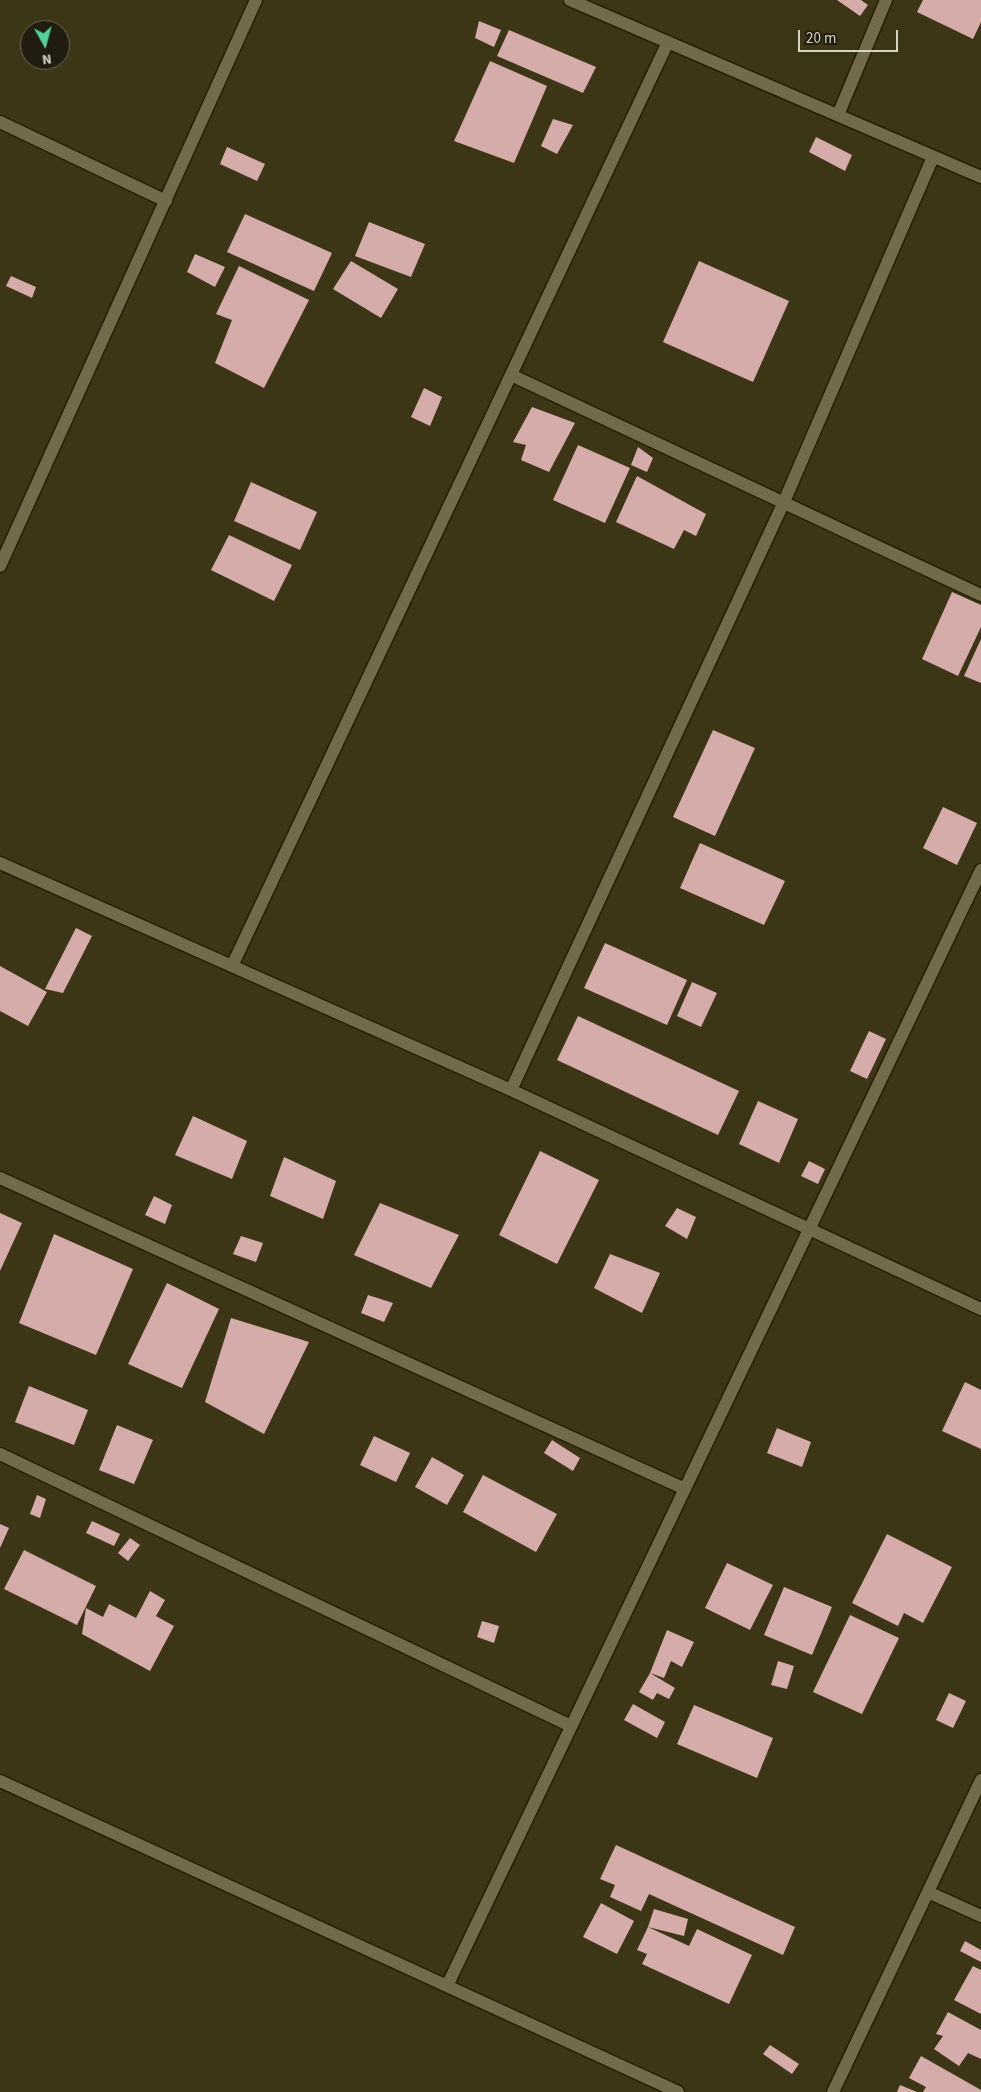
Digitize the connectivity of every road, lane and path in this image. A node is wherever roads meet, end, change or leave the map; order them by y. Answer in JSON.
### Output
{"nodes":[{"id":1,"x":256,"y":0,"type":"edge"},
{"id":2,"x":570,"y":0,"type":"edge"},
{"id":3,"x":886,"y":0,"type":"edge"},
{"id":4,"x":668,"y":42,"type":"junction"},
{"id":5,"x":838,"y":115,"type":"junction"},
{"id":6,"x":0,"y":122,"type":"edge"},
{"id":7,"x":933,"y":156,"type":"junction"},
{"id":8,"x":981,"y":177,"type":"edge"},
{"id":9,"x":166,"y":201,"type":"junction"},
{"id":10,"x":511,"y":375,"type":"junction"},
{"id":11,"x":783,"y":504,"type":"junction"},
{"id":12,"x":0,"y":566,"type":"edge"},
{"id":13,"x":981,"y":595,"type":"edge"},
{"id":14,"x":0,"y":863,"type":"edge"},
{"id":15,"x":981,"y":870,"type":"edge"},
{"id":16,"x":232,"y":966,"type":"junction"},
{"id":17,"x":511,"y":1090,"type":"junction"},
{"id":18,"x":0,"y":1178,"type":"edge"},
{"id":19,"x":809,"y":1228,"type":"junction"},
{"id":20,"x":981,"y":1309,"type":"edge"},
{"id":21,"x":0,"y":1454,"type":"edge"},
{"id":22,"x":685,"y":1489,"type":"junction"},
{"id":23,"x":571,"y":1726,"type":"junction"},
{"id":24,"x":981,"y":1780,"type":"edge"},
{"id":25,"x":0,"y":1781,"type":"edge"},
{"id":26,"x":928,"y":1892,"type":"junction"},
{"id":27,"x":981,"y":1916,"type":"edge"},
{"id":28,"x":447,"y":1986,"type":"junction"},
{"id":29,"x":678,"y":2092,"type":"edge"},
{"id":30,"x":833,"y":2092,"type":"edge"}],
"edges":[{"from":1,"to":9,"type":"street"},
{"from":2,"to":4,"type":"street"},
{"from":3,"to":5,"type":"street"},
{"from":4,"to":5,"type":"street"},
{"from":4,"to":10,"type":"street"},
{"from":5,"to":7,"type":"street"},
{"from":6,"to":9,"type":"street"},
{"from":7,"to":8,"type":"street"},
{"from":7,"to":11,"type":"street"},
{"from":9,"to":12,"type":"street"},
{"from":10,"to":11,"type":"street"},
{"from":10,"to":16,"type":"street"},
{"from":11,"to":13,"type":"street"},
{"from":11,"to":17,"type":"street"},
{"from":14,"to":16,"type":"street"},
{"from":15,"to":19,"type":"street"},
{"from":16,"to":17,"type":"street"},
{"from":17,"to":19,"type":"street"},
{"from":18,"to":22,"type":"street"},
{"from":19,"to":20,"type":"street"},
{"from":19,"to":22,"type":"street"},
{"from":21,"to":23,"type":"street"},
{"from":22,"to":23,"type":"street"},
{"from":23,"to":28,"type":"street"},
{"from":24,"to":26,"type":"street"},
{"from":25,"to":28,"type":"street"},
{"from":26,"to":27,"type":"street"},
{"from":26,"to":30,"type":"street"},
{"from":28,"to":29,"type":"street"}]}
